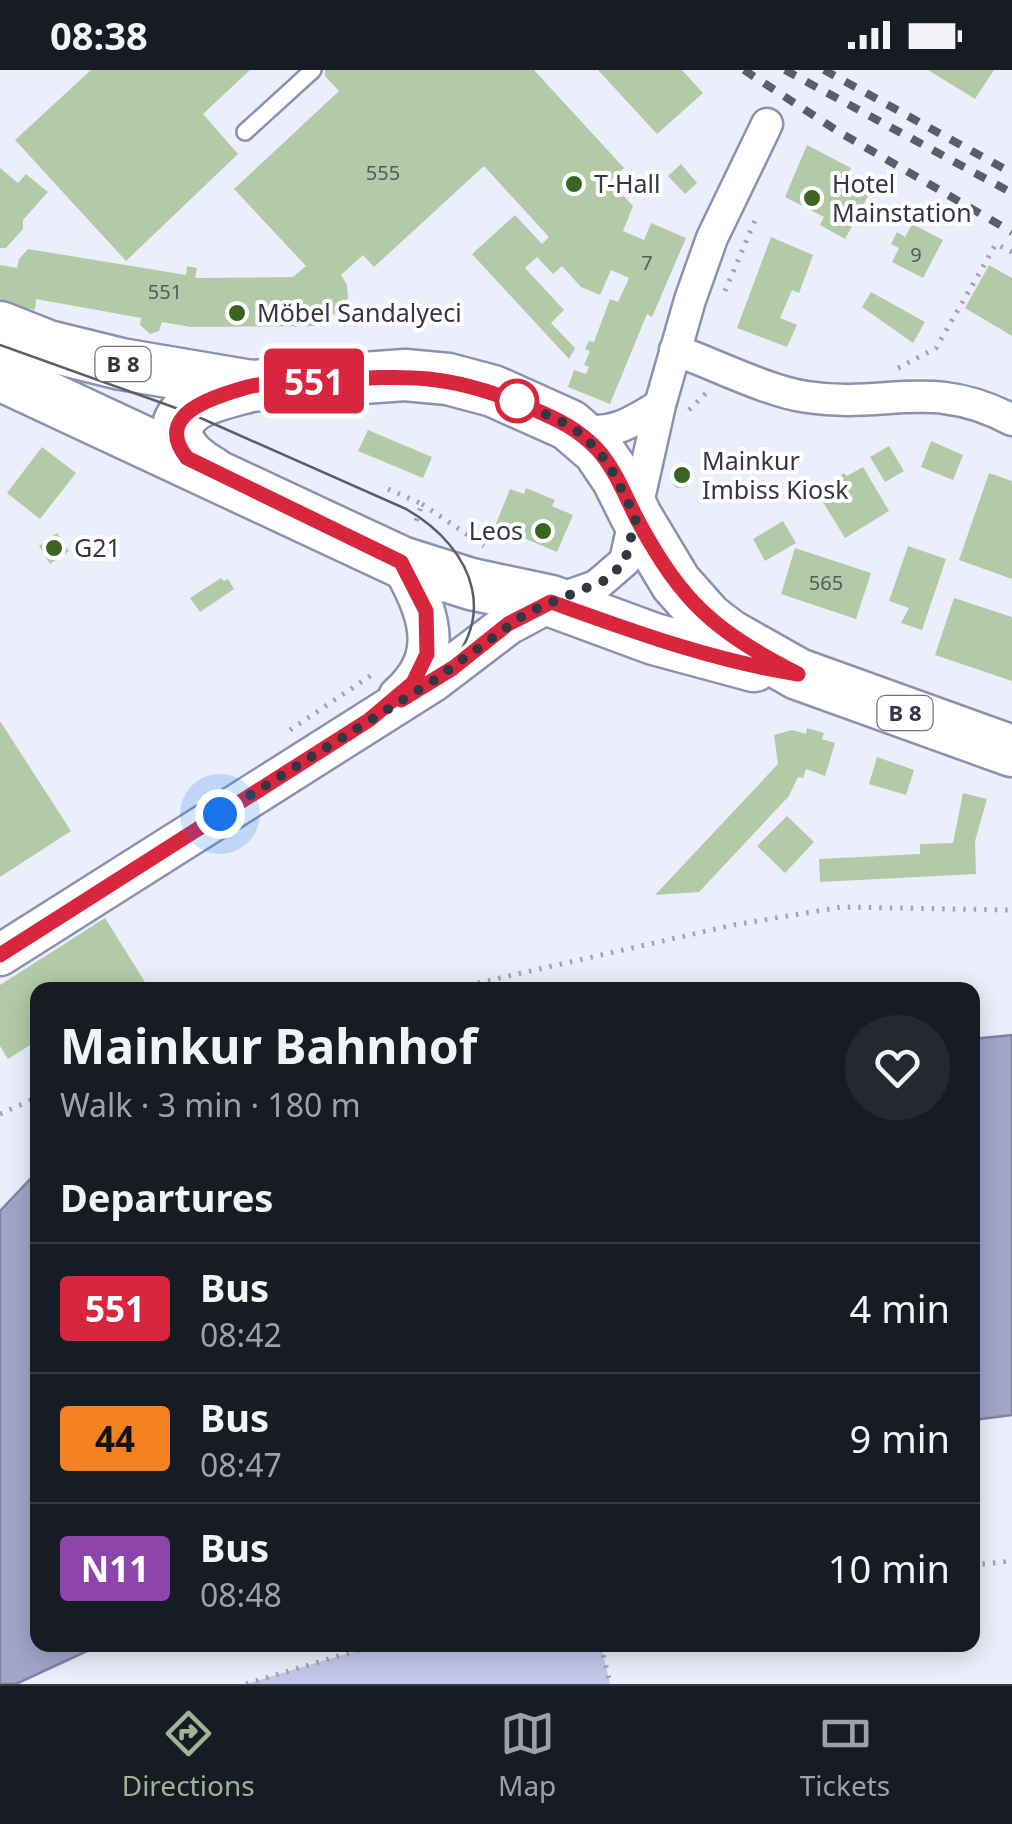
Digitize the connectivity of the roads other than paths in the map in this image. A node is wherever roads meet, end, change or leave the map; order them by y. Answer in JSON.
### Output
{"nodes":[{"id":1,"x":313,"y":70,"type":"edge"},
{"id":2,"x":767,"y":124,"type":"dead end"},
{"id":3,"x":245,"y":132,"type":"dead end"},
{"id":4,"x":0,"y":327,"type":"edge"},
{"id":5,"x":675,"y":350,"type":"junction"},
{"id":6,"x":0,"y":375,"type":"edge"},
{"id":7,"x":251,"y":386,"type":"junction"},
{"id":8,"x":660,"y":405,"type":"junction"},
{"id":9,"x":1012,"y":420,"type":"edge"},
{"id":10,"x":569,"y":425,"type":"junction"},
{"id":11,"x":210,"y":472,"type":"junction"},
{"id":12,"x":636,"y":518,"type":"junction"},
{"id":13,"x":406,"y":551,"type":"junction"},
{"id":14,"x":551,"y":602,"type":"junction"},
{"id":15,"x":798,"y":674,"type":"junction"},
{"id":16,"x":369,"y":720,"type":"junction"},
{"id":17,"x":1012,"y":751,"type":"edge"},
{"id":18,"x":0,"y":955,"type":"edge"}],
"edges":[{"from":1,"to":3,"type":"lane"},
{"from":2,"to":5,"type":"street"},
{"from":4,"to":7,"type":"main road","number":"B 8"},
{"from":5,"to":8,"type":"street"},
{"from":5,"to":9,"type":"street"},
{"from":6,"to":11,"type":"main road","number":"B 8"},
{"from":7,"to":10,"type":"main road","number":"B 8"},
{"from":7,"to":11,"type":"main road"},
{"from":8,"to":10,"type":"street"},
{"from":8,"to":12,"type":"street"},
{"from":10,"to":12,"type":"main road","number":"B 8"},
{"from":11,"to":13,"type":"main road","number":"B 8"},
{"from":12,"to":14,"type":"street"},
{"from":12,"to":15,"type":"main road","number":"B 8"},
{"from":13,"to":14,"type":"main road","number":"B 8"},
{"from":13,"to":16,"type":"street"},
{"from":14,"to":15,"type":"main road","number":"B 8"},
{"from":14,"to":16,"type":"street"},
{"from":15,"to":17,"type":"main road","number":"B 8"},
{"from":16,"to":18,"type":"street"}]}
